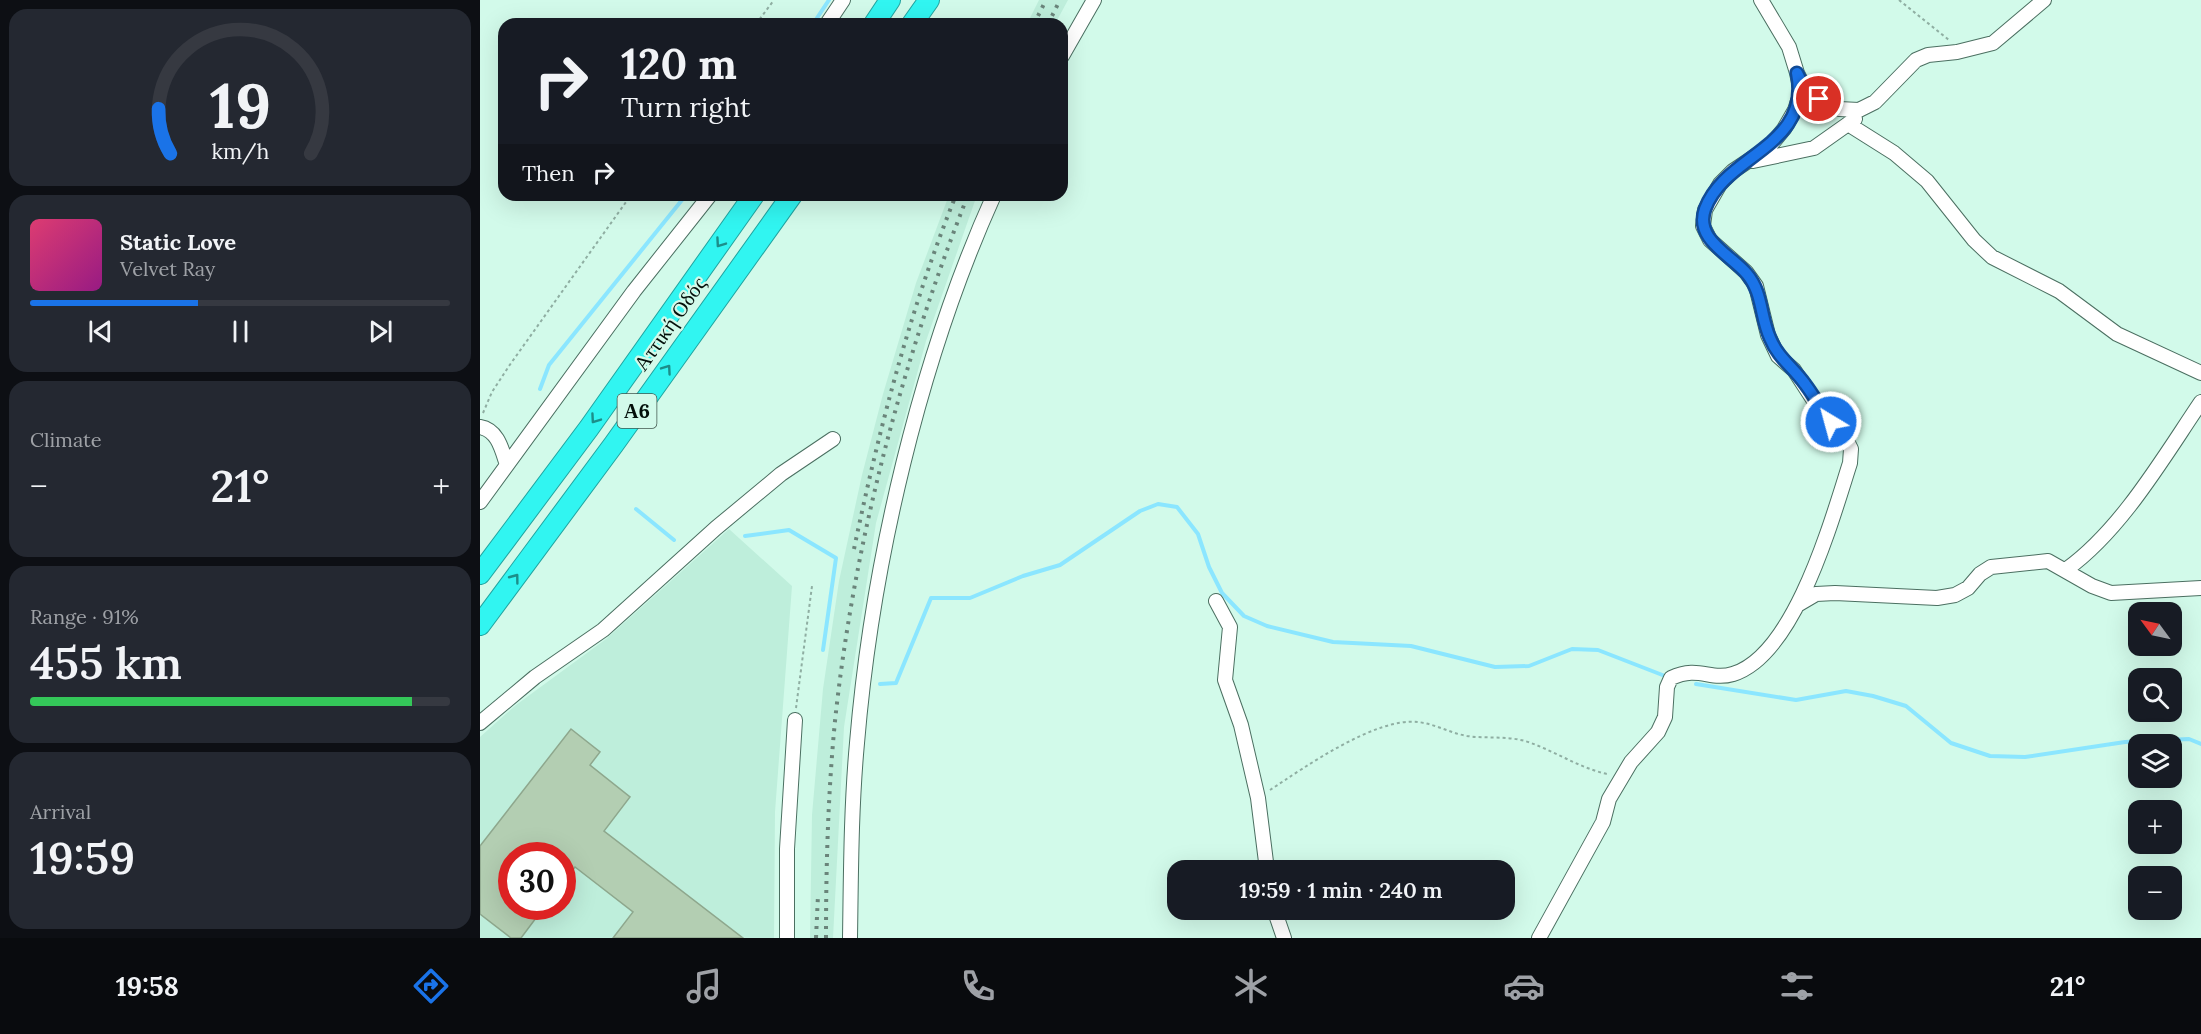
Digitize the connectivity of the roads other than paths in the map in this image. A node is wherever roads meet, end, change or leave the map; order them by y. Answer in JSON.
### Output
{"nodes":[{"id":1,"x":843,"y":0,"type":"edge"},
{"id":2,"x":890,"y":0,"type":"edge"},
{"id":3,"x":929,"y":0,"type":"edge"},
{"id":4,"x":1094,"y":0,"type":"edge"},
{"id":5,"x":1761,"y":0,"type":"edge"},
{"id":6,"x":2044,"y":0,"type":"edge"},
{"id":7,"x":831,"y":18,"type":"edge"},
{"id":8,"x":878,"y":18,"type":"edge"},
{"id":9,"x":916,"y":18,"type":"edge"},
{"id":10,"x":1068,"y":46,"type":"edge"},
{"id":11,"x":1797,"y":73,"type":"junction"},
{"id":12,"x":1875,"y":102,"type":"junction"},
{"id":13,"x":1848,"y":124,"type":"junction"},
{"id":14,"x":1750,"y":161,"type":"junction"},
{"id":15,"x":705,"y":201,"type":"edge"},
{"id":16,"x":750,"y":201,"type":"edge"},
{"id":17,"x":788,"y":201,"type":"edge"},
{"id":18,"x":992,"y":201,"type":"edge"},
{"id":19,"x":2201,"y":373,"type":"edge"},
{"id":20,"x":2201,"y":402,"type":"edge"},
{"id":21,"x":480,"y":427,"type":"edge"},
{"id":22,"x":833,"y":439,"type":"dead end"},
{"id":23,"x":507,"y":465,"type":"junction"},
{"id":24,"x":480,"y":502,"type":"edge"},
{"id":25,"x":1817,"y":560,"type":"junction"},
{"id":26,"x":2067,"y":569,"type":"junction"},
{"id":27,"x":480,"y":574,"type":"edge"},
{"id":28,"x":2201,"y":588,"type":"edge"},
{"id":29,"x":1835,"y":593,"type":"junction"},
{"id":30,"x":1216,"y":601,"type":"dead end"},
{"id":31,"x":1794,"y":609,"type":"junction"},
{"id":32,"x":480,"y":625,"type":"edge"},
{"id":33,"x":795,"y":720,"type":"road end"},
{"id":34,"x":480,"y":723,"type":"edge"},
{"id":35,"x":1266,"y":860,"type":"edge"},
{"id":36,"x":1278,"y":920,"type":"edge"},
{"id":37,"x":787,"y":938,"type":"edge"},
{"id":38,"x":850,"y":938,"type":"edge"},
{"id":39,"x":1284,"y":938,"type":"edge"},
{"id":40,"x":1539,"y":938,"type":"edge"}],
"edges":[{"from":1,"to":7,"type":"street"},
{"from":2,"to":8,"type":"highway"},
{"from":3,"to":9,"type":"highway"},
{"from":4,"to":10,"type":"street"},
{"from":5,"to":11,"type":"street"},
{"from":6,"to":12,"type":"street"},
{"from":11,"to":12,"type":"street"},
{"from":11,"to":14,"type":"street"},
{"from":12,"to":13,"type":"street"},
{"from":13,"to":14,"type":"street"},
{"from":13,"to":19,"type":"street"},
{"from":14,"to":25,"type":"street"},
{"from":15,"to":23,"type":"street"},
{"from":16,"to":27,"type":"highway","name":"Αττική Οδός","number":"Α6","one_way":true},
{"from":32,"to":17,"type":"highway","name":"Αττική Οδός","number":"Α6","one_way":true},
{"from":18,"to":38,"type":"street"},
{"from":20,"to":26,"type":"street"},
{"from":21,"to":23,"type":"street"},
{"from":22,"to":34,"type":"street"},
{"from":23,"to":24,"type":"street"},
{"from":25,"to":29,"type":"street"},
{"from":25,"to":31,"type":"street"},
{"from":26,"to":28,"type":"street"},
{"from":26,"to":29,"type":"street"},
{"from":29,"to":31,"type":"street"},
{"from":30,"to":35,"type":"street"},
{"from":31,"to":40,"type":"street"},
{"from":33,"to":37,"type":"street"},
{"from":36,"to":39,"type":"street"}]}
